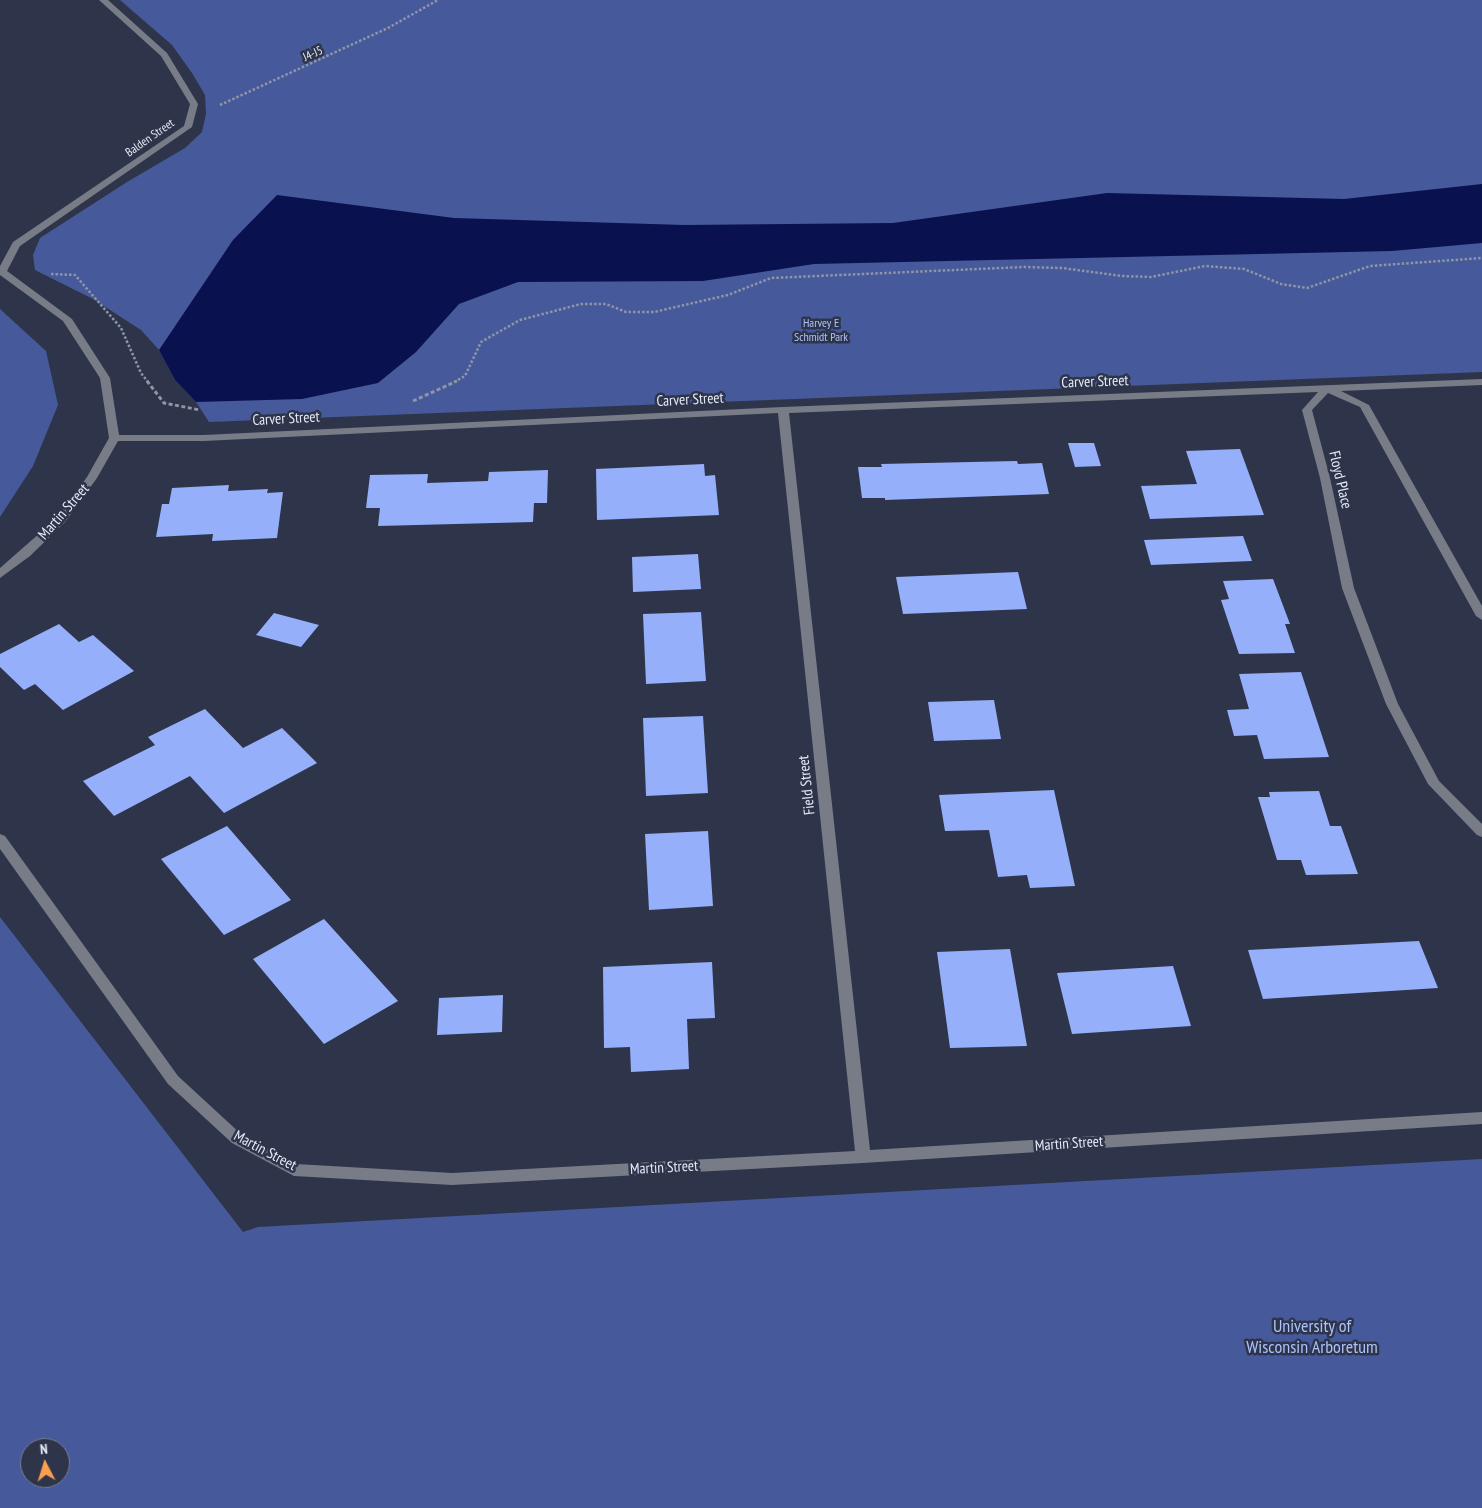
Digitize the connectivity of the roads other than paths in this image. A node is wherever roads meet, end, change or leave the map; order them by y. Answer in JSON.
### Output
{"nodes":[{"id":1,"x":103,"y":0,"type":"edge"},
{"id":2,"x":1,"y":271,"type":"edge"},
{"id":3,"x":1482,"y":382,"type":"edge"},
{"id":4,"x":1327,"y":388,"type":"junction"},
{"id":5,"x":783,"y":410,"type":"junction"},
{"id":6,"x":114,"y":438,"type":"junction"},
{"id":7,"x":0,"y":574,"type":"edge"},
{"id":8,"x":1482,"y":616,"type":"edge"},
{"id":9,"x":1482,"y":832,"type":"edge"},
{"id":10,"x":0,"y":840,"type":"edge"},
{"id":11,"x":1482,"y":1118,"type":"edge"},
{"id":12,"x":862,"y":1157,"type":"junction"}],
"edges":[{"from":1,"to":2,"type":"street","name":"Balden Street"},
{"from":2,"to":6,"type":"street"},
{"from":3,"to":4,"type":"street","name":"Carver Street"},
{"from":4,"to":5,"type":"street","name":"Carver Street"},
{"from":4,"to":8,"type":"street"},
{"from":4,"to":9,"type":"street","name":"Floyd Place"},
{"from":5,"to":6,"type":"street","name":"Carver Street"},
{"from":5,"to":12,"type":"street","name":"Field Street"},
{"from":6,"to":7,"type":"street","name":"Martin Street"},
{"from":10,"to":12,"type":"street","name":"Martin Street"},
{"from":11,"to":12,"type":"street","name":"Martin Street"}]}
